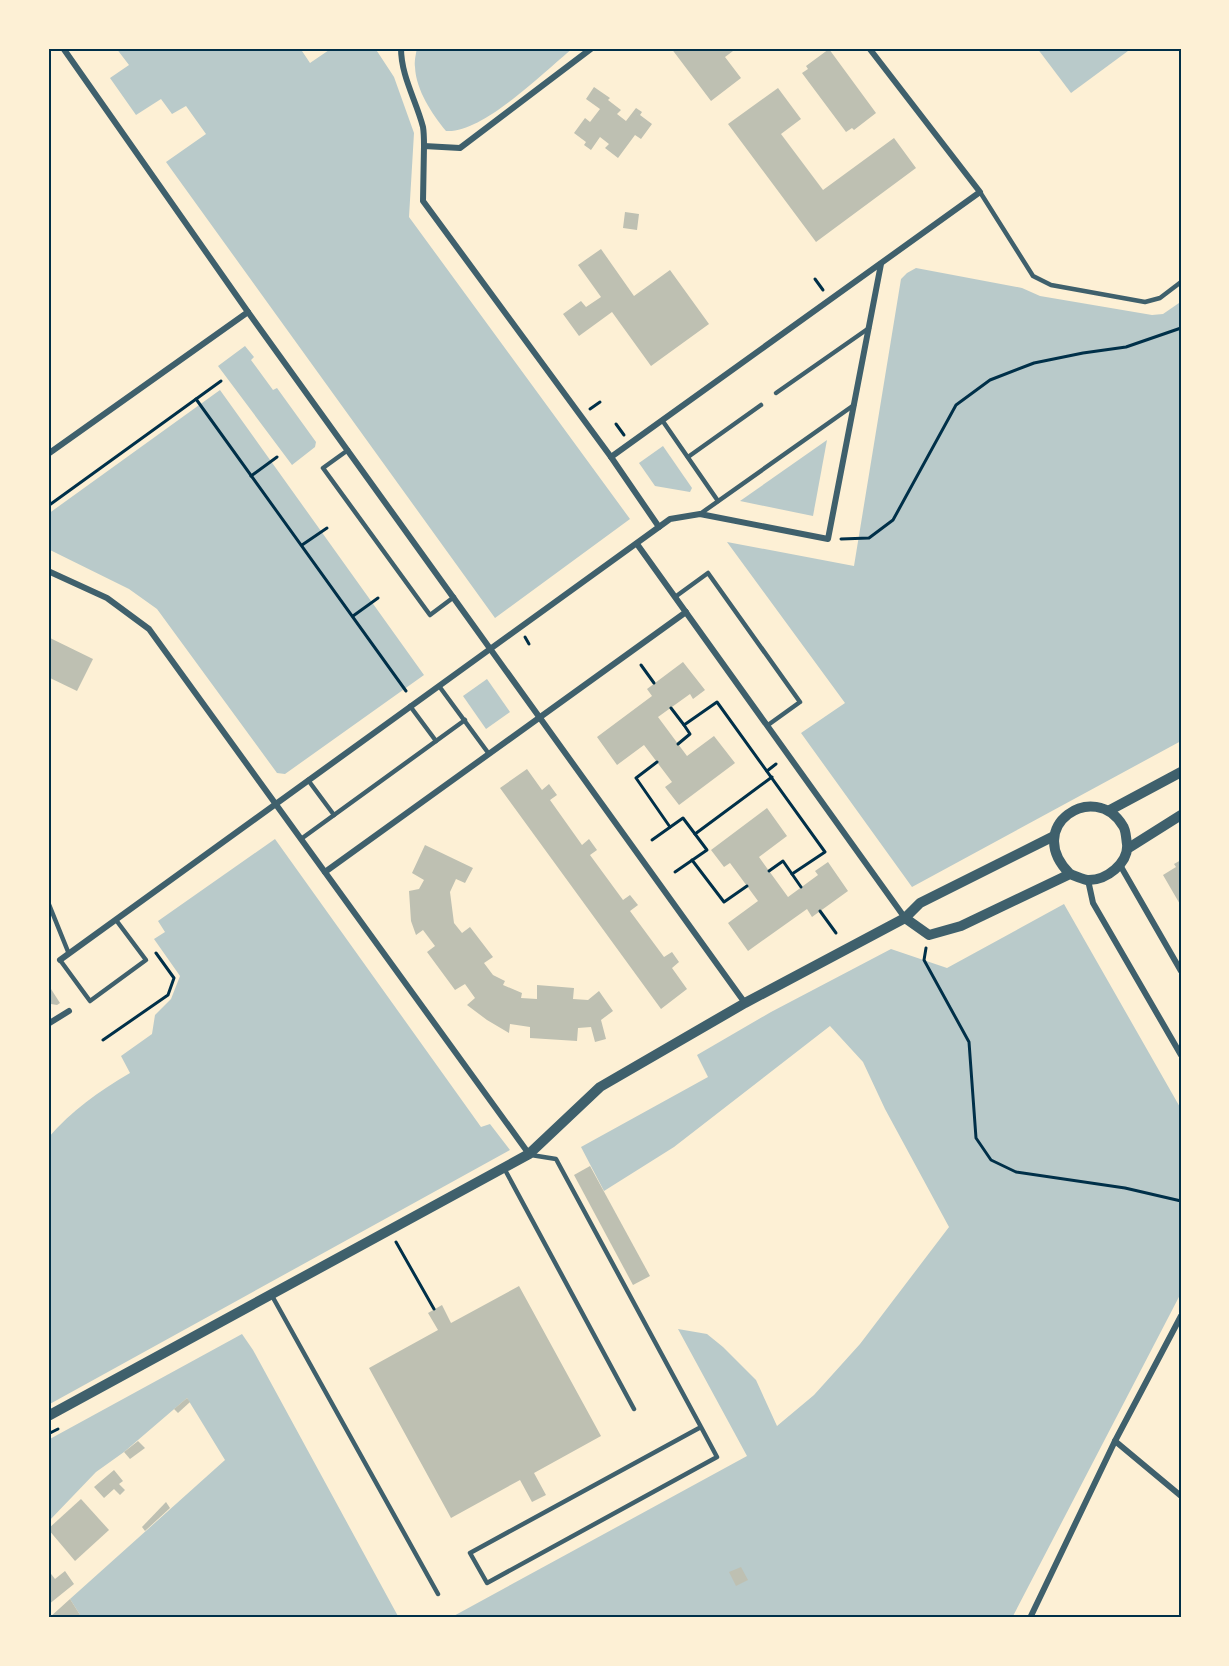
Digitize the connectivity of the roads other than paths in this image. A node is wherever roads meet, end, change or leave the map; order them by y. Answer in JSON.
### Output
{"nodes":[{"id":1,"x":63,"y":48,"type":"edge"},
{"id":2,"x":401,"y":48,"type":"edge"},
{"id":3,"x":592,"y":48,"type":"edge"},
{"id":4,"x":869,"y":48,"type":"edge"},
{"id":5,"x":424,"y":146,"type":"junction"},
{"id":6,"x":980,"y":192,"type":"junction"},
{"id":7,"x":881,"y":264,"type":"junction"},
{"id":8,"x":1181,"y":282,"type":"edge"},
{"id":9,"x":248,"y":312,"type":"junction"},
{"id":10,"x":869,"y":328,"type":"junction"},
{"id":11,"x":776,"y":393,"type":"dead end"},
{"id":12,"x":761,"y":405,"type":"dead end"},
{"id":13,"x":854,"y":405,"type":"junction"},
{"id":14,"x":662,"y":420,"type":"junction"},
{"id":15,"x":348,"y":450,"type":"junction"},
{"id":16,"x":48,"y":454,"type":"edge"},
{"id":17,"x":610,"y":457,"type":"junction"},
{"id":18,"x":688,"y":457,"type":"junction"},
{"id":19,"x":718,"y":501,"type":"junction"},
{"id":20,"x":700,"y":514,"type":"junction"},
{"id":21,"x":659,"y":527,"type":"junction"},
{"id":22,"x":637,"y":544,"type":"junction"},
{"id":23,"x":48,"y":571,"type":"edge"},
{"id":24,"x":454,"y":597,"type":"junction"},
{"id":25,"x":675,"y":597,"type":"junction"},
{"id":26,"x":686,"y":612,"type":"junction"},
{"id":27,"x":491,"y":649,"type":"junction"},
{"id":28,"x":439,"y":686,"type":"junction"},
{"id":29,"x":410,"y":706,"type":"junction"},
{"id":30,"x":540,"y":717,"type":"junction"},
{"id":31,"x":465,"y":720,"type":"junction"},
{"id":32,"x":768,"y":725,"type":"junction"},
{"id":33,"x":436,"y":741,"type":"junction"},
{"id":34,"x":489,"y":754,"type":"junction"},
{"id":35,"x":1181,"y":772,"type":"edge"},
{"id":36,"x":308,"y":780,"type":"junction"},
{"id":37,"x":275,"y":804,"type":"junction"},
{"id":38,"x":1110,"y":810,"type":"junction"},
{"id":39,"x":334,"y":815,"type":"junction"},
{"id":40,"x":1181,"y":815,"type":"edge"},
{"id":41,"x":1054,"y":836,"type":"junction"},
{"id":42,"x":301,"y":839,"type":"junction"},
{"id":43,"x":1127,"y":849,"type":"junction"},
{"id":44,"x":1120,"y":865,"type":"junction"},
{"id":45,"x":325,"y":872,"type":"junction"},
{"id":46,"x":1070,"y":874,"type":"junction"},
{"id":47,"x":1088,"y":880,"type":"junction"},
{"id":48,"x":48,"y":902,"type":"edge"},
{"id":49,"x":906,"y":918,"type":"junction"},
{"id":50,"x":116,"y":920,"type":"junction"},
{"id":51,"x":69,"y":954,"type":"junction"},
{"id":52,"x":60,"y":960,"type":"joint"},
{"id":53,"x":1181,"y":971,"type":"edge"},
{"id":54,"x":745,"y":1003,"type":"junction"},
{"id":55,"x":69,"y":1011,"type":"dead end"},
{"id":56,"x":48,"y":1024,"type":"edge"},
{"id":57,"x":1181,"y":1055,"type":"edge"},
{"id":58,"x":529,"y":1154,"type":"junction"},
{"id":59,"x":504,"y":1168,"type":"junction"},
{"id":60,"x":271,"y":1294,"type":"junction"},
{"id":61,"x":1181,"y":1316,"type":"edge"},
{"id":62,"x":634,"y":1409,"type":"dead end"},
{"id":63,"x":48,"y":1416,"type":"edge"},
{"id":64,"x":701,"y":1427,"type":"junction"},
{"id":65,"x":1115,"y":1441,"type":"junction"},
{"id":66,"x":1181,"y":1496,"type":"edge"},
{"id":67,"x":438,"y":1594,"type":"dead end"},
{"id":68,"x":1030,"y":1618,"type":"edge"}],
"edges":[{"from":1,"to":9,"type":"street"},
{"from":2,"to":5,"type":"street"},
{"from":3,"to":5,"type":"street"},
{"from":4,"to":6,"type":"street"},
{"from":5,"to":17,"type":"street"},
{"from":6,"to":7,"type":"street"},
{"from":6,"to":8,"type":"lane"},
{"from":7,"to":10,"type":"street"},
{"from":7,"to":14,"type":"street"},
{"from":9,"to":15,"type":"street"},
{"from":9,"to":16,"type":"street"},
{"from":10,"to":11,"type":"lane"},
{"from":10,"to":13,"type":"street"},
{"from":12,"to":18,"type":"lane"},
{"from":13,"to":19,"type":"lane"},
{"from":13,"to":20,"type":"street"},
{"from":14,"to":17,"type":"street"},
{"from":14,"to":18,"type":"lane"},
{"from":15,"to":24,"type":"street"},
{"from":15,"to":24,"type":"lane"},
{"from":17,"to":21,"type":"street"},
{"from":18,"to":19,"type":"lane"},
{"from":19,"to":20,"type":"lane"},
{"from":20,"to":21,"type":"street"},
{"from":21,"to":22,"type":"street"},
{"from":22,"to":25,"type":"street"},
{"from":22,"to":27,"type":"street"},
{"from":23,"to":37,"type":"street"},
{"from":24,"to":27,"type":"street"},
{"from":25,"to":26,"type":"street"},
{"from":25,"to":32,"type":"lane"},
{"from":26,"to":30,"type":"street"},
{"from":26,"to":32,"type":"street"},
{"from":27,"to":28,"type":"street"},
{"from":27,"to":30,"type":"street"},
{"from":28,"to":29,"type":"street"},
{"from":28,"to":31,"type":"lane"},
{"from":29,"to":33,"type":"lane"},
{"from":29,"to":36,"type":"street"},
{"from":30,"to":34,"type":"street"},
{"from":30,"to":54,"type":"street"},
{"from":31,"to":33,"type":"lane"},
{"from":31,"to":34,"type":"lane"},
{"from":32,"to":49,"type":"street"},
{"from":33,"to":39,"type":"lane"},
{"from":34,"to":45,"type":"street"},
{"from":35,"to":38,"type":"street"},
{"from":36,"to":37,"type":"street"},
{"from":36,"to":39,"type":"lane"},
{"from":37,"to":42,"type":"street"},
{"from":37,"to":50,"type":"street"},
{"from":38,"to":41,"type":"street"},
{"from":38,"to":43,"type":"street"},
{"from":39,"to":42,"type":"lane"},
{"from":40,"to":43,"type":"street"},
{"from":41,"to":46,"type":"street"},
{"from":41,"to":49,"type":"street"},
{"from":42,"to":45,"type":"street"},
{"from":43,"to":44,"type":"street"},
{"from":44,"to":47,"type":"street"},
{"from":44,"to":53,"type":"street"},
{"from":45,"to":58,"type":"street"},
{"from":46,"to":47,"type":"street"},
{"from":46,"to":49,"type":"street"},
{"from":47,"to":57,"type":"street"},
{"from":48,"to":51,"type":"lane"},
{"from":49,"to":54,"type":"street"},
{"from":50,"to":51,"type":"street"},
{"from":50,"to":52,"type":"lane"},
{"from":51,"to":52,"type":"street"},
{"from":54,"to":58,"type":"street"},
{"from":55,"to":56,"type":"street"},
{"from":58,"to":59,"type":"street"},
{"from":58,"to":64,"type":"lane"},
{"from":59,"to":60,"type":"street"},
{"from":59,"to":62,"type":"lane"},
{"from":60,"to":63,"type":"street"},
{"from":60,"to":67,"type":"lane"},
{"from":61,"to":65,"type":"street"},
{"from":64,"to":64,"type":"lane"},
{"from":65,"to":66,"type":"street"},
{"from":65,"to":68,"type":"street"}]}
